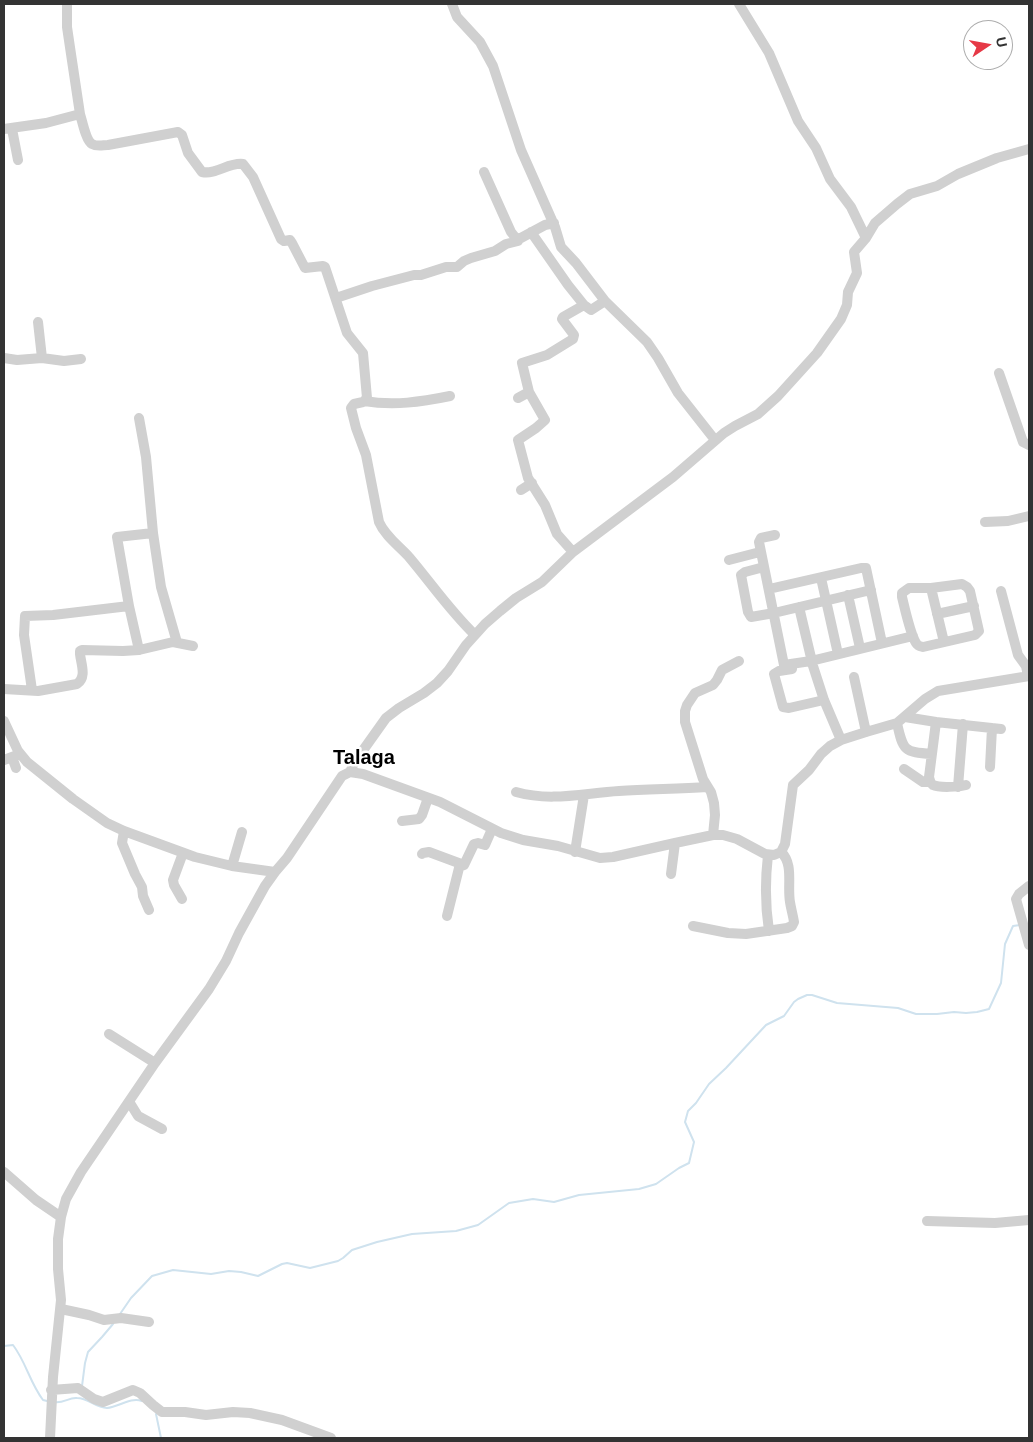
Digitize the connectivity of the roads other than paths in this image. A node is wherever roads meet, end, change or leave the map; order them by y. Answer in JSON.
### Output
{"nodes":[{"id":1,"x":66,"y":4,"type":"edge"},
{"id":2,"x":452,"y":4,"type":"edge"},
{"id":3,"x":739,"y":4,"type":"edge"},
{"id":4,"x":80,"y":114,"type":"junction"},
{"id":5,"x":8,"y":129,"type":"edge"},
{"id":6,"x":1029,"y":149,"type":"edge"},
{"id":7,"x":18,"y":160,"type":"dead end"},
{"id":8,"x":484,"y":172,"type":"dead end"},
{"id":9,"x":554,"y":223,"type":"junction"},
{"id":10,"x":531,"y":232,"type":"junction"},
{"id":11,"x":866,"y":238,"type":"junction"},
{"id":12,"x":519,"y":239,"type":"junction"},
{"id":13,"x":336,"y":298,"type":"junction"},
{"id":14,"x":605,"y":302,"type":"junction"},
{"id":15,"x":584,"y":305,"type":"junction"},
{"id":16,"x":38,"y":322,"type":"dead end"},
{"id":17,"x":4,"y":358,"type":"edge"},
{"id":18,"x":42,"y":358,"type":"junction"},
{"id":19,"x":81,"y":359,"type":"dead end"},
{"id":20,"x":999,"y":373,"type":"dead end"},
{"id":21,"x":529,"y":392,"type":"junction"},
{"id":22,"x":450,"y":396,"type":"dead end"},
{"id":23,"x":518,"y":398,"type":"dead end"},
{"id":24,"x":364,"y":401,"type":"junction"},
{"id":25,"x":139,"y":418,"type":"dead end"},
{"id":26,"x":715,"y":440,"type":"junction"},
{"id":27,"x":1029,"y":445,"type":"edge"},
{"id":28,"x":532,"y":483,"type":"junction"},
{"id":29,"x":521,"y":490,"type":"dead end"},
{"id":30,"x":1029,"y":516,"type":"edge"},
{"id":31,"x":985,"y":522,"type":"dead end"},
{"id":32,"x":153,"y":533,"type":"junction"},
{"id":33,"x":775,"y":535,"type":"dead end"},
{"id":34,"x":573,"y":552,"type":"junction"},
{"id":35,"x":760,"y":552,"type":"junction"},
{"id":36,"x":729,"y":560,"type":"dead end"},
{"id":37,"x":764,"y":567,"type":"junction"},
{"id":38,"x":821,"y":578,"type":"junction"},
{"id":39,"x":932,"y":588,"type":"junction"},
{"id":40,"x":769,"y":589,"type":"junction"},
{"id":41,"x":871,"y":590,"type":"junction"},
{"id":42,"x":1001,"y":590,"type":"dead end"},
{"id":43,"x":848,"y":595,"type":"junction"},
{"id":44,"x":825,"y":600,"type":"junction"},
{"id":45,"x":129,"y":606,"type":"junction"},
{"id":46,"x":974,"y":606,"type":"junction"},
{"id":47,"x":799,"y":607,"type":"junction"},
{"id":48,"x":774,"y":613,"type":"junction"},
{"id":49,"x":937,"y":614,"type":"junction"},
{"id":50,"x":475,"y":635,"type":"junction"},
{"id":51,"x":913,"y":636,"type":"junction"},
{"id":52,"x":173,"y":642,"type":"junction"},
{"id":53,"x":944,"y":642,"type":"junction"},
{"id":54,"x":882,"y":643,"type":"junction"},
{"id":55,"x":193,"y":646,"type":"dead end"},
{"id":56,"x":860,"y":648,"type":"junction"},
{"id":57,"x":139,"y":650,"type":"junction"},
{"id":58,"x":838,"y":654,"type":"junction"},
{"id":59,"x":740,"y":661,"type":"dead end"},
{"id":60,"x":812,"y":663,"type":"junction"},
{"id":61,"x":785,"y":668,"type":"junction"},
{"id":62,"x":1029,"y":676,"type":"edge"},
{"id":63,"x":854,"y":677,"type":"dead end"},
{"id":64,"x":4,"y":688,"type":"edge"},
{"id":65,"x":32,"y":690,"type":"junction"},
{"id":66,"x":824,"y":700,"type":"junction"},
{"id":67,"x":901,"y":720,"type":"junction"},
{"id":68,"x":4,"y":721,"type":"edge"},
{"id":69,"x":936,"y":722,"type":"junction"},
{"id":70,"x":963,"y":724,"type":"junction"},
{"id":71,"x":866,"y":732,"type":"junction"},
{"id":72,"x":841,"y":740,"type":"junction"},
{"id":73,"x":932,"y":754,"type":"junction"},
{"id":74,"x":12,"y":757,"type":"edge"},
{"id":75,"x":16,"y":768,"type":"dead end"},
{"id":76,"x":990,"y":768,"type":"dead end"},
{"id":77,"x":904,"y":769,"type":"dead end"},
{"id":78,"x":350,"y":772,"type":"junction"},
{"id":79,"x":930,"y":782,"type":"junction"},
{"id":80,"x":707,"y":787,"type":"junction"},
{"id":81,"x":516,"y":792,"type":"dead end"},
{"id":82,"x":584,"y":795,"type":"junction"},
{"id":83,"x":428,"y":798,"type":"junction"},
{"id":84,"x":402,"y":821,"type":"dead end"},
{"id":85,"x":492,"y":829,"type":"junction"},
{"id":86,"x":124,"y":831,"type":"junction"},
{"id":87,"x":242,"y":832,"type":"dead end"},
{"id":88,"x":713,"y":835,"type":"junction"},
{"id":89,"x":675,"y":843,"type":"junction"},
{"id":90,"x":575,"y":852,"type":"junction"},
{"id":91,"x":780,"y":852,"type":"junction"},
{"id":92,"x":183,"y":853,"type":"junction"},
{"id":93,"x":422,"y":854,"type":"dead end"},
{"id":94,"x":768,"y":855,"type":"junction"},
{"id":95,"x":460,"y":864,"type":"junction"},
{"id":96,"x":232,"y":866,"type":"junction"},
{"id":97,"x":275,"y":872,"type":"junction"},
{"id":98,"x":671,"y":874,"type":"dead end"},
{"id":99,"x":1029,"y":886,"type":"edge"},
{"id":100,"x":182,"y":899,"type":"dead end"},
{"id":101,"x":149,"y":910,"type":"dead end"},
{"id":102,"x":447,"y":916,"type":"dead end"},
{"id":103,"x":693,"y":926,"type":"dead end"},
{"id":104,"x":769,"y":930,"type":"junction"},
{"id":105,"x":1029,"y":945,"type":"edge"},
{"id":106,"x":109,"y":1034,"type":"dead end"},
{"id":107,"x":155,"y":1063,"type":"junction"},
{"id":108,"x":130,"y":1103,"type":"junction"},
{"id":109,"x":162,"y":1129,"type":"dead end"},
{"id":110,"x":4,"y":1172,"type":"edge"},
{"id":111,"x":61,"y":1217,"type":"junction"},
{"id":112,"x":1029,"y":1220,"type":"edge"},
{"id":113,"x":927,"y":1221,"type":"dead end"},
{"id":114,"x":61,"y":1309,"type":"junction"},
{"id":115,"x":149,"y":1322,"type":"dead end"},
{"id":116,"x":55,"y":1390,"type":"junction"},
{"id":117,"x":50,"y":1438,"type":"edge"},
{"id":118,"x":331,"y":1438,"type":"edge"}],
"edges":[{"from":1,"to":4,"type":"street"},
{"from":2,"to":9,"type":"street"},
{"from":3,"to":11,"type":"street"},
{"from":4,"to":5,"type":"street"},
{"from":4,"to":13,"type":"street"},
{"from":5,"to":7,"type":"street"},
{"from":6,"to":11,"type":"street"},
{"from":8,"to":12,"type":"street"},
{"from":9,"to":10,"type":"street"},
{"from":9,"to":14,"type":"street"},
{"from":10,"to":12,"type":"street"},
{"from":10,"to":15,"type":"street"},
{"from":11,"to":26,"type":"street"},
{"from":12,"to":13,"type":"street"},
{"from":13,"to":24,"type":"street"},
{"from":14,"to":15,"type":"street"},
{"from":14,"to":26,"type":"street"},
{"from":15,"to":21,"type":"street"},
{"from":16,"to":18,"type":"street"},
{"from":17,"to":18,"type":"street"},
{"from":18,"to":19,"type":"street"},
{"from":20,"to":27,"type":"street"},
{"from":21,"to":23,"type":"street"},
{"from":21,"to":28,"type":"street"},
{"from":22,"to":24,"type":"street"},
{"from":24,"to":50,"type":"street"},
{"from":25,"to":32,"type":"street"},
{"from":26,"to":34,"type":"street"},
{"from":28,"to":29,"type":"street"},
{"from":28,"to":34,"type":"street"},
{"from":30,"to":31,"type":"street"},
{"from":32,"to":45,"type":"street"},
{"from":32,"to":52,"type":"street"},
{"from":33,"to":35,"type":"street"},
{"from":34,"to":50,"type":"street"},
{"from":35,"to":36,"type":"street"},
{"from":35,"to":37,"type":"street"},
{"from":37,"to":40,"type":"street"},
{"from":37,"to":48,"type":"street"},
{"from":38,"to":40,"type":"street"},
{"from":38,"to":41,"type":"street"},
{"from":38,"to":44,"type":"street"},
{"from":39,"to":46,"type":"street"},
{"from":39,"to":49,"type":"street"},
{"from":39,"to":51,"type":"street"},
{"from":40,"to":48,"type":"street"},
{"from":41,"to":43,"type":"street"},
{"from":41,"to":54,"type":"street"},
{"from":42,"to":62,"type":"street"},
{"from":43,"to":44,"type":"street"},
{"from":43,"to":56,"type":"street"},
{"from":44,"to":47,"type":"street"},
{"from":44,"to":58,"type":"street"},
{"from":45,"to":57,"type":"street"},
{"from":45,"to":65,"type":"street"},
{"from":46,"to":49,"type":"street"},
{"from":46,"to":53,"type":"street"},
{"from":47,"to":48,"type":"street"},
{"from":47,"to":60,"type":"street"},
{"from":48,"to":61,"type":"street"},
{"from":49,"to":53,"type":"street"},
{"from":50,"to":78,"type":"street"},
{"from":51,"to":53,"type":"street"},
{"from":51,"to":54,"type":"street"},
{"from":52,"to":55,"type":"street"},
{"from":52,"to":57,"type":"street"},
{"from":54,"to":56,"type":"street"},
{"from":56,"to":58,"type":"street"},
{"from":57,"to":65,"type":"street"},
{"from":58,"to":60,"type":"street"},
{"from":59,"to":80,"type":"street"},
{"from":60,"to":61,"type":"street"},
{"from":60,"to":66,"type":"street"},
{"from":61,"to":66,"type":"street"},
{"from":62,"to":67,"type":"street"},
{"from":63,"to":71,"type":"street"},
{"from":64,"to":65,"type":"street"},
{"from":66,"to":72,"type":"street"},
{"from":67,"to":69,"type":"street"},
{"from":67,"to":71,"type":"street"},
{"from":67,"to":73,"type":"street"},
{"from":68,"to":74,"type":"street"},
{"from":69,"to":70,"type":"street"},
{"from":69,"to":73,"type":"street"},
{"from":70,"to":76,"type":"street"},
{"from":70,"to":79,"type":"street"},
{"from":71,"to":72,"type":"street"},
{"from":72,"to":91,"type":"street"},
{"from":73,"to":79,"type":"street"},
{"from":74,"to":75,"type":"street"},
{"from":74,"to":86,"type":"street"},
{"from":77,"to":79,"type":"street"},
{"from":78,"to":83,"type":"street"},
{"from":78,"to":97,"type":"street"},
{"from":80,"to":82,"type":"street"},
{"from":80,"to":88,"type":"street"},
{"from":81,"to":82,"type":"street"},
{"from":82,"to":90,"type":"street"},
{"from":83,"to":84,"type":"street"},
{"from":83,"to":85,"type":"street"},
{"from":85,"to":90,"type":"street"},
{"from":85,"to":95,"type":"street"},
{"from":86,"to":92,"type":"street"},
{"from":86,"to":101,"type":"street"},
{"from":87,"to":96,"type":"street"},
{"from":88,"to":89,"type":"street"},
{"from":88,"to":94,"type":"street"},
{"from":89,"to":90,"type":"street"},
{"from":89,"to":98,"type":"street"},
{"from":91,"to":94,"type":"street"},
{"from":91,"to":104,"type":"street"},
{"from":92,"to":96,"type":"street"},
{"from":92,"to":100,"type":"street"},
{"from":93,"to":95,"type":"street"},
{"from":94,"to":104,"type":"street"},
{"from":95,"to":102,"type":"street"},
{"from":96,"to":97,"type":"street"},
{"from":97,"to":107,"type":"street"},
{"from":99,"to":105,"type":"street"},
{"from":103,"to":104,"type":"street"},
{"from":106,"to":107,"type":"street"},
{"from":107,"to":108,"type":"street"},
{"from":108,"to":109,"type":"street"},
{"from":108,"to":111,"type":"street"},
{"from":110,"to":111,"type":"street"},
{"from":111,"to":114,"type":"street"},
{"from":112,"to":113,"type":"street"},
{"from":114,"to":115,"type":"street"},
{"from":114,"to":116,"type":"street"},
{"from":116,"to":117,"type":"street"},
{"from":116,"to":118,"type":"street"}]}
